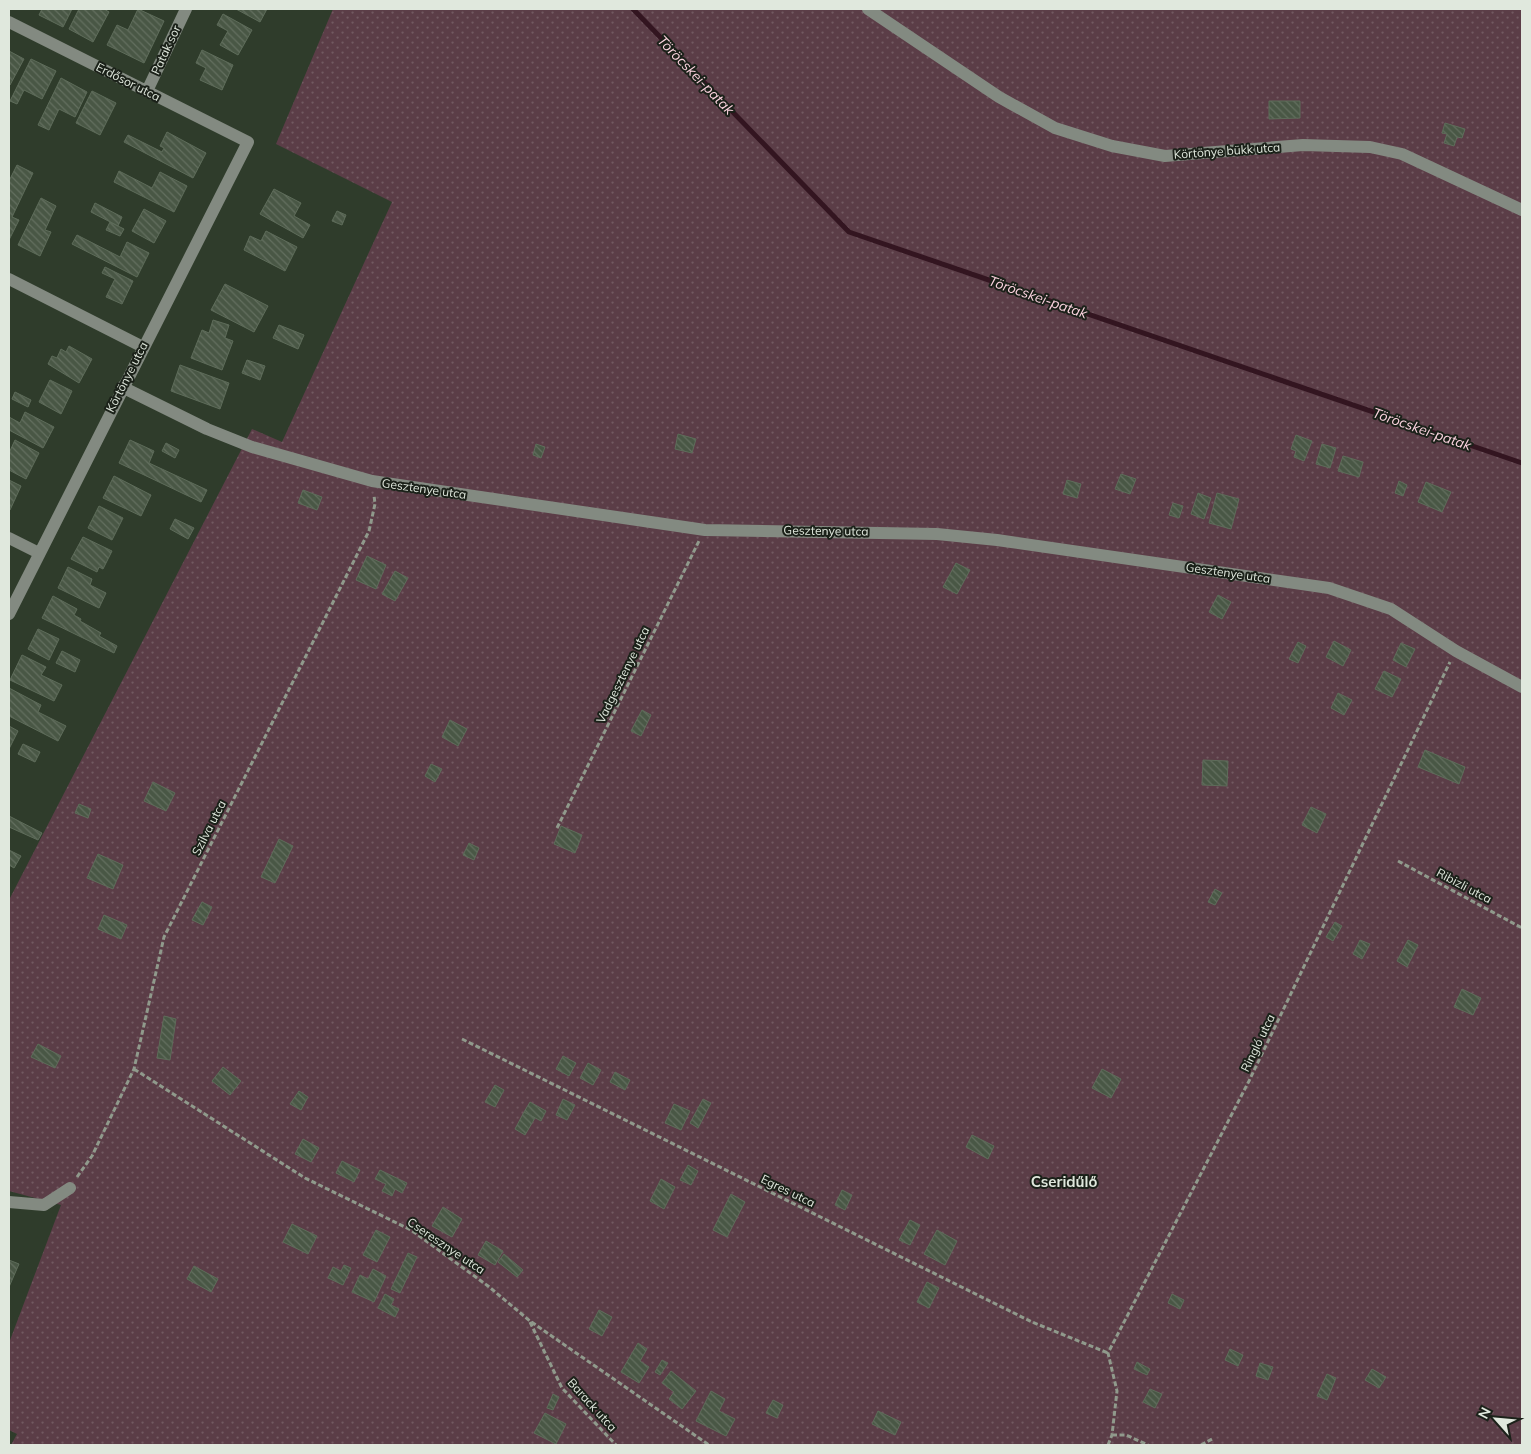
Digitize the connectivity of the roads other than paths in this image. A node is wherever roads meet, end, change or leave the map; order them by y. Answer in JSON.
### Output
{"nodes":[{"id":1,"x":186,"y":9,"type":"edge"},
{"id":2,"x":868,"y":9,"type":"edge"},
{"id":3,"x":9,"y":22,"type":"edge"},
{"id":4,"x":147,"y":91,"type":"junction"},
{"id":5,"x":248,"y":142,"type":"joint"},
{"id":6,"x":1522,"y":210,"type":"edge"},
{"id":7,"x":9,"y":279,"type":"edge"},
{"id":8,"x":143,"y":346,"type":"junction"},
{"id":9,"x":122,"y":387,"type":"junction"},
{"id":10,"x":9,"y":538,"type":"edge"},
{"id":11,"x":39,"y":553,"type":"junction"},
{"id":12,"x":9,"y":614,"type":"edge"},
{"id":13,"x":1522,"y":687,"type":"edge"},
{"id":14,"x":70,"y":1188,"type":"road end"},
{"id":15,"x":9,"y":1202,"type":"edge"}],
"edges":[{"from":1,"to":4,"type":"street","name":"Patak sor"},
{"from":2,"to":6,"type":"street","name":"Körtönye bükk utca"},
{"from":3,"to":4,"type":"street","name":"Erdősor utca"},
{"from":4,"to":5,"type":"street","name":"Erdősor utca"},
{"from":5,"to":8,"type":"street","name":"Körtönye utca"},
{"from":7,"to":8,"type":"street"},
{"from":8,"to":9,"type":"street","name":"Körtönye utca"},
{"from":9,"to":11,"type":"street","name":"Körtönye utca"},
{"from":9,"to":13,"type":"street","name":"Gesztenye utca"},
{"from":10,"to":11,"type":"street"},
{"from":11,"to":12,"type":"street","name":"Körtönye utca"},
{"from":14,"to":15,"type":"street"}]}
